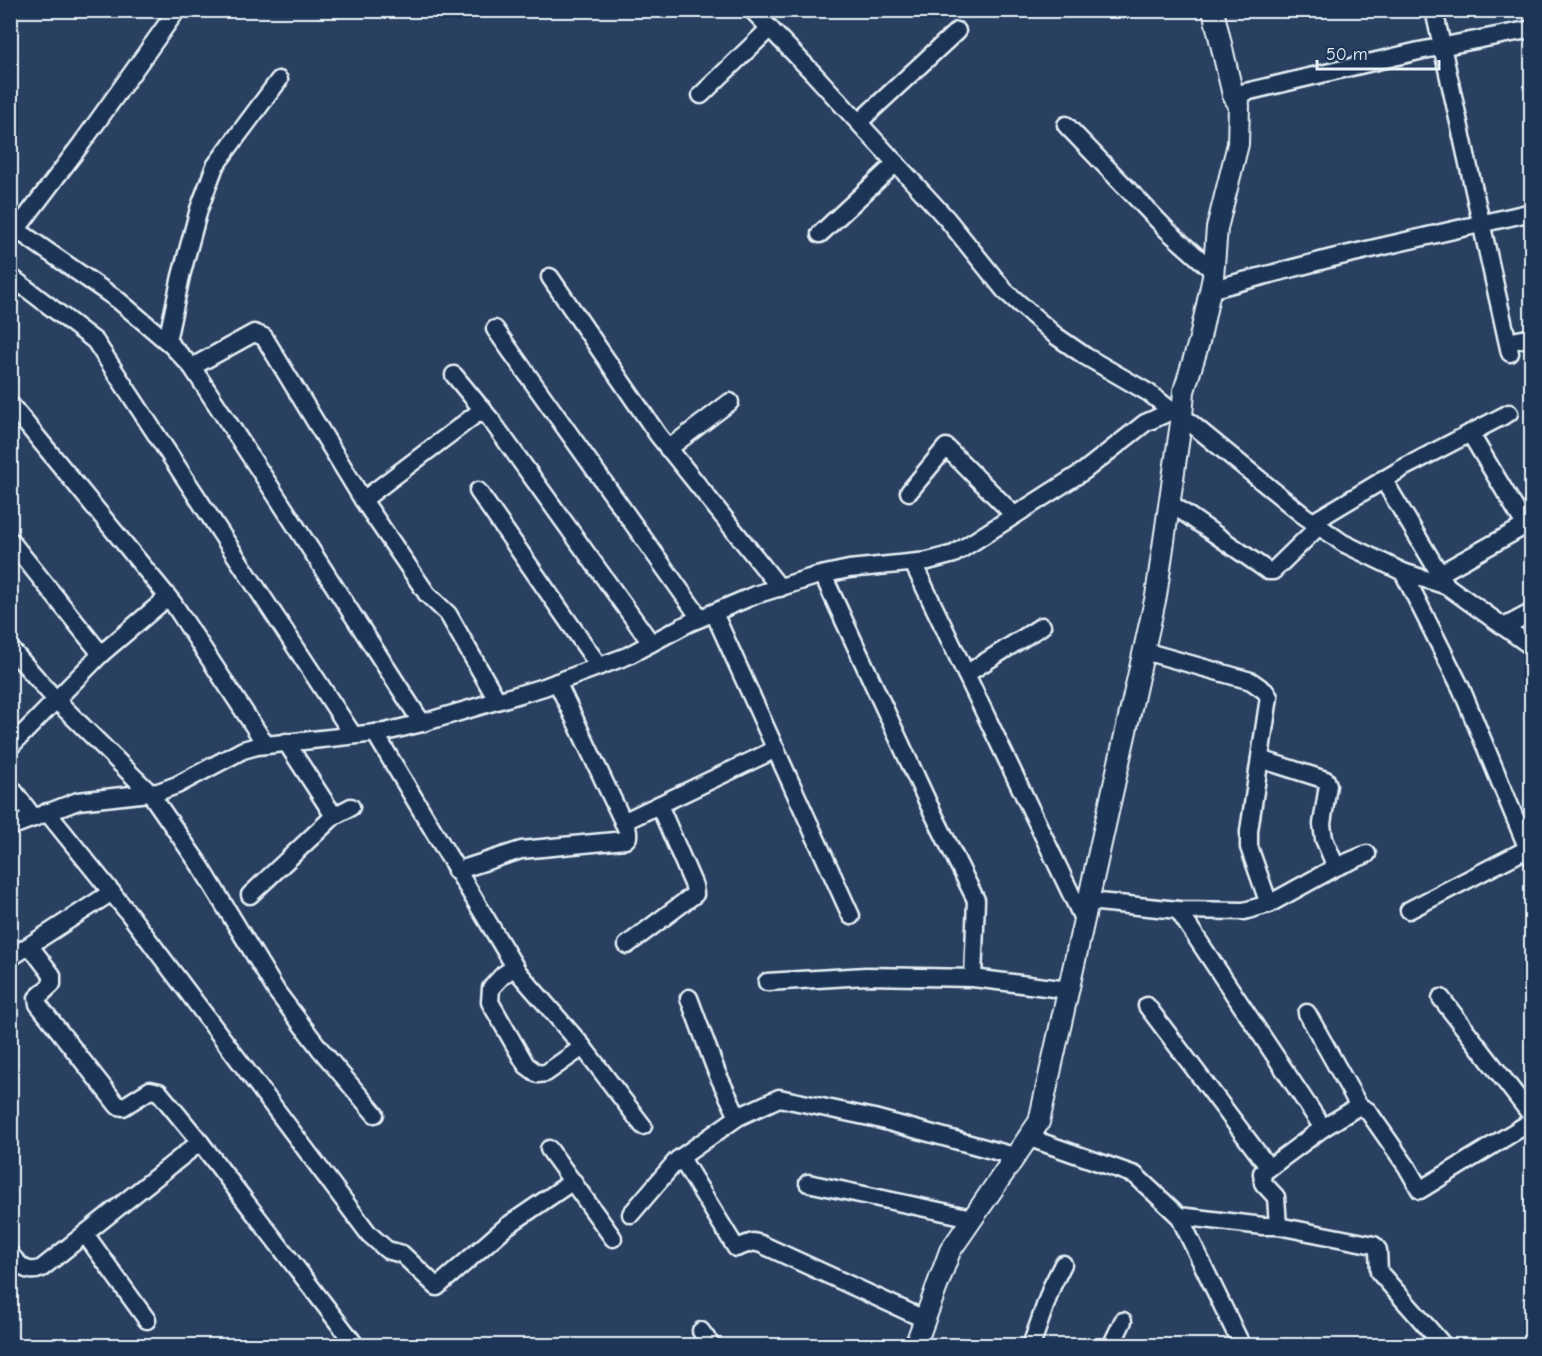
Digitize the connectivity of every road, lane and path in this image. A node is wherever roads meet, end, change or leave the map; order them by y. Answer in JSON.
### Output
{"nodes":[{"id":1,"x":177,"y":10,"type":"edge"},
{"id":2,"x":752,"y":10,"type":"edge"},
{"id":3,"x":1213,"y":10,"type":"edge"},
{"id":4,"x":1434,"y":10,"type":"edge"},
{"id":5,"x":770,"y":28,"type":"junction"},
{"id":6,"x":1532,"y":28,"type":"edge"},
{"id":7,"x":957,"y":31,"type":"dead end"},
{"id":8,"x":1440,"y":47,"type":"junction"},
{"id":9,"x":279,"y":80,"type":"dead end"},
{"id":10,"x":701,"y":95,"type":"dead end"},
{"id":11,"x":1233,"y":95,"type":"junction"},
{"id":12,"x":859,"y":122,"type":"junction"},
{"id":13,"x":1066,"y":125,"type":"dead end"},
{"id":14,"x":896,"y":163,"type":"junction"},
{"id":15,"x":1532,"y":212,"type":"edge"},
{"id":16,"x":1483,"y":224,"type":"junction"},
{"id":17,"x":14,"y":234,"type":"edge"},
{"id":18,"x":820,"y":234,"type":"dead end"},
{"id":19,"x":1213,"y":271,"type":"junction"},
{"id":20,"x":10,"y":276,"type":"edge"},
{"id":21,"x":550,"y":277,"type":"dead end"},
{"id":22,"x":1209,"y":290,"type":"junction"},
{"id":23,"x":495,"y":329,"type":"dead end"},
{"id":24,"x":1532,"y":337,"type":"edge"},
{"id":25,"x":167,"y":341,"type":"junction"},
{"id":26,"x":192,"y":367,"type":"junction"},
{"id":27,"x":454,"y":375,"type":"dead end"},
{"id":28,"x":730,"y":402,"type":"dead end"},
{"id":29,"x":10,"y":404,"type":"edge"},
{"id":30,"x":483,"y":409,"type":"junction"},
{"id":31,"x":1179,"y":411,"type":"junction"},
{"id":32,"x":1509,"y":413,"type":"dead end"},
{"id":33,"x":1470,"y":433,"type":"junction"},
{"id":34,"x":668,"y":449,"type":"junction"},
{"id":35,"x":1383,"y":479,"type":"junction"},
{"id":36,"x":478,"y":492,"type":"dead end"},
{"id":37,"x":909,"y":492,"type":"dead end"},
{"id":38,"x":363,"y":500,"type":"junction"},
{"id":39,"x":1170,"y":503,"type":"junction"},
{"id":40,"x":1014,"y":515,"type":"junction"},
{"id":41,"x":1528,"y":523,"type":"edge"},
{"id":42,"x":1316,"y":524,"type":"junction"},
{"id":43,"x":10,"y":540,"type":"edge"},
{"id":44,"x":913,"y":563,"type":"junction"},
{"id":45,"x":1403,"y":572,"type":"junction"},
{"id":46,"x":824,"y":575,"type":"junction"},
{"id":47,"x":1443,"y":580,"type":"junction"},
{"id":48,"x":780,"y":588,"type":"junction"},
{"id":49,"x":168,"y":597,"type":"junction"},
{"id":50,"x":1532,"y":612,"type":"edge"},
{"id":51,"x":707,"y":615,"type":"junction"},
{"id":52,"x":1042,"y":626,"type":"dead end"},
{"id":53,"x":1504,"y":627,"type":"junction"},
{"id":54,"x":651,"y":643,"type":"junction"},
{"id":55,"x":1532,"y":647,"type":"edge"},
{"id":56,"x":10,"y":648,"type":"edge"},
{"id":57,"x":1144,"y":651,"type":"junction"},
{"id":58,"x":101,"y":654,"type":"junction"},
{"id":59,"x":599,"y":666,"type":"junction"},
{"id":60,"x":966,"y":674,"type":"junction"},
{"id":61,"x":557,"y":682,"type":"junction"},
{"id":62,"x":57,"y":700,"type":"junction"},
{"id":63,"x":497,"y":700,"type":"junction"},
{"id":64,"x":422,"y":723,"type":"junction"},
{"id":65,"x":375,"y":733,"type":"junction"},
{"id":66,"x":354,"y":735,"type":"junction"},
{"id":67,"x":286,"y":742,"type":"junction"},
{"id":68,"x":266,"y":745,"type":"junction"},
{"id":69,"x":10,"y":747,"type":"edge"},
{"id":70,"x":776,"y":749,"type":"junction"},
{"id":71,"x":1260,"y":759,"type":"junction"},
{"id":72,"x":10,"y":786,"type":"edge"},
{"id":73,"x":150,"y":793,"type":"junction"},
{"id":74,"x":659,"y":805,"type":"junction"},
{"id":75,"x":351,"y":807,"type":"dead end"},
{"id":76,"x":40,"y":815,"type":"junction"},
{"id":77,"x":334,"y":816,"type":"junction"},
{"id":78,"x":623,"y":822,"type":"junction"},
{"id":79,"x":10,"y":827,"type":"edge"},
{"id":80,"x":1367,"y":854,"type":"dead end"},
{"id":81,"x":1529,"y":854,"type":"edge"},
{"id":82,"x":1336,"y":867,"type":"junction"},
{"id":83,"x":456,"y":871,"type":"junction"},
{"id":84,"x":112,"y":892,"type":"junction"},
{"id":85,"x":250,"y":895,"type":"dead end"},
{"id":86,"x":1088,"y":901,"type":"junction"},
{"id":87,"x":1269,"y":904,"type":"junction"},
{"id":88,"x":1178,"y":910,"type":"junction"},
{"id":89,"x":1409,"y":910,"type":"dead end"},
{"id":90,"x":851,"y":916,"type":"dead end"},
{"id":91,"x":1084,"y":921,"type":"junction"},
{"id":92,"x":627,"y":945,"type":"dead end"},
{"id":93,"x":30,"y":946,"type":"junction"},
{"id":94,"x":10,"y":958,"type":"edge"},
{"id":95,"x":515,"y":967,"type":"junction"},
{"id":96,"x":973,"y":978,"type":"junction"},
{"id":97,"x":767,"y":982,"type":"dead end"},
{"id":98,"x":1069,"y":990,"type":"junction"},
{"id":99,"x":689,"y":998,"type":"dead end"},
{"id":100,"x":1441,"y":998,"type":"dead end"},
{"id":101,"x":1147,"y":1006,"type":"dead end"},
{"id":102,"x":1307,"y":1013,"type":"dead end"},
{"id":103,"x":583,"y":1047,"type":"junction"},
{"id":104,"x":1359,"y":1106,"type":"junction"},
{"id":105,"x":375,"y":1114,"type":"dead end"},
{"id":106,"x":1532,"y":1116,"type":"edge"},
{"id":107,"x":738,"y":1118,"type":"junction"},
{"id":108,"x":1532,"y":1121,"type":"edge"},
{"id":109,"x":643,"y":1126,"type":"dead end"},
{"id":110,"x":1323,"y":1128,"type":"junction"},
{"id":111,"x":1027,"y":1137,"type":"junction"},
{"id":112,"x":200,"y":1142,"type":"junction"},
{"id":113,"x":549,"y":1149,"type":"dead end"},
{"id":114,"x":1014,"y":1156,"type":"junction"},
{"id":115,"x":681,"y":1158,"type":"junction"},
{"id":116,"x":1269,"y":1168,"type":"junction"},
{"id":117,"x":573,"y":1181,"type":"junction"},
{"id":118,"x":808,"y":1183,"type":"dead end"},
{"id":119,"x":631,"y":1214,"type":"dead end"},
{"id":120,"x":1179,"y":1216,"type":"junction"},
{"id":121,"x":972,"y":1218,"type":"junction"},
{"id":122,"x":1278,"y":1226,"type":"junction"},
{"id":123,"x":85,"y":1234,"type":"junction"},
{"id":124,"x":613,"y":1238,"type":"dead end"},
{"id":125,"x":10,"y":1254,"type":"edge"},
{"id":126,"x":1063,"y":1264,"type":"dead end"},
{"id":127,"x":924,"y":1319,"type":"junction"},
{"id":128,"x":147,"y":1320,"type":"dead end"},
{"id":129,"x":1123,"y":1321,"type":"dead end"},
{"id":130,"x":701,"y":1331,"type":"dead end"},
{"id":131,"x":357,"y":1346,"type":"edge"},
{"id":132,"x":712,"y":1346,"type":"edge"},
{"id":133,"x":915,"y":1346,"type":"edge"},
{"id":134,"x":1031,"y":1346,"type":"edge"},
{"id":135,"x":1111,"y":1346,"type":"edge"},
{"id":136,"x":1242,"y":1346,"type":"edge"},
{"id":137,"x":1444,"y":1346,"type":"edge"}],
"edges":[{"from":1,"to":17,"type":"street"},
{"from":2,"to":5,"type":"street"},
{"from":3,"to":11,"type":"main road"},
{"from":4,"to":8,"type":"street"},
{"from":5,"to":10,"type":"street"},
{"from":5,"to":12,"type":"street"},
{"from":6,"to":8,"type":"street"},
{"from":7,"to":12,"type":"street"},
{"from":8,"to":11,"type":"street"},
{"from":8,"to":16,"type":"street"},
{"from":9,"to":25,"type":"street"},
{"from":11,"to":19,"type":"main road"},
{"from":12,"to":14,"type":"street"},
{"from":13,"to":19,"type":"street"},
{"from":14,"to":18,"type":"street"},
{"from":14,"to":31,"type":"street"},
{"from":15,"to":16,"type":"street"},
{"from":16,"to":22,"type":"street"},
{"from":16,"to":24,"type":"street"},
{"from":17,"to":25,"type":"street"},
{"from":19,"to":22,"type":"main road"},
{"from":20,"to":66,"type":"street"},
{"from":21,"to":34,"type":"street"},
{"from":22,"to":31,"type":"main road"},
{"from":23,"to":51,"type":"street"},
{"from":25,"to":26,"type":"street"},
{"from":26,"to":38,"type":"street"},
{"from":26,"to":64,"type":"street"},
{"from":27,"to":30,"type":"street"},
{"from":28,"to":34,"type":"street"},
{"from":29,"to":49,"type":"street"},
{"from":30,"to":38,"type":"street"},
{"from":30,"to":54,"type":"street"},
{"from":31,"to":39,"type":"main road"},
{"from":31,"to":40,"type":"street"},
{"from":31,"to":42,"type":"street"},
{"from":32,"to":33,"type":"street"},
{"from":33,"to":35,"type":"street"},
{"from":33,"to":41,"type":"street"},
{"from":34,"to":48,"type":"street"},
{"from":35,"to":42,"type":"street"},
{"from":35,"to":47,"type":"street"},
{"from":36,"to":59,"type":"street"},
{"from":37,"to":40,"type":"street"},
{"from":38,"to":63,"type":"street"},
{"from":39,"to":42,"type":"street"},
{"from":39,"to":57,"type":"main road"},
{"from":40,"to":44,"type":"street"},
{"from":41,"to":47,"type":"street"},
{"from":42,"to":45,"type":"street"},
{"from":43,"to":58,"type":"street"},
{"from":44,"to":46,"type":"street"},
{"from":44,"to":60,"type":"street"},
{"from":45,"to":47,"type":"street"},
{"from":45,"to":81,"type":"street"},
{"from":46,"to":48,"type":"street"},
{"from":46,"to":96,"type":"street"},
{"from":47,"to":53,"type":"street"},
{"from":48,"to":51,"type":"street"},
{"from":49,"to":58,"type":"street"},
{"from":49,"to":68,"type":"street"},
{"from":50,"to":53,"type":"street"},
{"from":51,"to":54,"type":"street"},
{"from":51,"to":70,"type":"street"},
{"from":52,"to":60,"type":"street"},
{"from":53,"to":55,"type":"street"},
{"from":54,"to":59,"type":"street"},
{"from":56,"to":62,"type":"street"},
{"from":57,"to":71,"type":"street"},
{"from":57,"to":86,"type":"main road"},
{"from":58,"to":62,"type":"street"},
{"from":59,"to":61,"type":"street"},
{"from":60,"to":91,"type":"street"},
{"from":61,"to":63,"type":"street"},
{"from":61,"to":78,"type":"street"},
{"from":62,"to":69,"type":"street"},
{"from":62,"to":73,"type":"street"},
{"from":63,"to":64,"type":"street"},
{"from":64,"to":65,"type":"street"},
{"from":65,"to":66,"type":"street"},
{"from":65,"to":83,"type":"street"},
{"from":66,"to":67,"type":"street"},
{"from":67,"to":68,"type":"street"},
{"from":67,"to":77,"type":"street"},
{"from":68,"to":73,"type":"street"},
{"from":70,"to":74,"type":"street"},
{"from":70,"to":90,"type":"street"},
{"from":71,"to":82,"type":"street"},
{"from":71,"to":87,"type":"street"},
{"from":72,"to":76,"type":"street"},
{"from":73,"to":76,"type":"street"},
{"from":73,"to":105,"type":"street"},
{"from":74,"to":78,"type":"street"},
{"from":74,"to":92,"type":"street"},
{"from":75,"to":77,"type":"street"},
{"from":76,"to":79,"type":"street"},
{"from":76,"to":84,"type":"street"},
{"from":77,"to":85,"type":"street"},
{"from":78,"to":83,"type":"street"},
{"from":80,"to":82,"type":"street"},
{"from":81,"to":89,"type":"street"},
{"from":82,"to":87,"type":"street"},
{"from":83,"to":95,"type":"street"},
{"from":84,"to":93,"type":"street"},
{"from":84,"to":117,"type":"street"},
{"from":86,"to":88,"type":"street"},
{"from":86,"to":91,"type":"main road"},
{"from":87,"to":88,"type":"street"},
{"from":88,"to":110,"type":"street"},
{"from":91,"to":98,"type":"main road"},
{"from":93,"to":94,"type":"street"},
{"from":93,"to":112,"type":"street"},
{"from":95,"to":103,"type":"street"},
{"from":95,"to":103,"type":"street"},
{"from":96,"to":97,"type":"street"},
{"from":96,"to":98,"type":"street"},
{"from":98,"to":111,"type":"main road"},
{"from":99,"to":107,"type":"street"},
{"from":100,"to":106,"type":"street"},
{"from":101,"to":116,"type":"street"},
{"from":102,"to":104,"type":"street"},
{"from":103,"to":109,"type":"street"},
{"from":104,"to":108,"type":"street"},
{"from":104,"to":110,"type":"street"},
{"from":107,"to":114,"type":"street"},
{"from":107,"to":115,"type":"street"},
{"from":110,"to":116,"type":"street"},
{"from":111,"to":114,"type":"main road"},
{"from":111,"to":120,"type":"street"},
{"from":112,"to":123,"type":"street"},
{"from":112,"to":131,"type":"street"},
{"from":113,"to":117,"type":"street"},
{"from":114,"to":121,"type":"main road"},
{"from":115,"to":119,"type":"street"},
{"from":115,"to":127,"type":"street"},
{"from":116,"to":122,"type":"street"},
{"from":117,"to":124,"type":"street"},
{"from":118,"to":121,"type":"street"},
{"from":120,"to":122,"type":"street"},
{"from":120,"to":136,"type":"street"},
{"from":121,"to":127,"type":"main road"},
{"from":122,"to":137,"type":"street"},
{"from":123,"to":125,"type":"street"},
{"from":123,"to":128,"type":"street"},
{"from":126,"to":134,"type":"street"},
{"from":127,"to":133,"type":"main road"},
{"from":129,"to":135,"type":"street"},
{"from":130,"to":132,"type":"street"}]}
